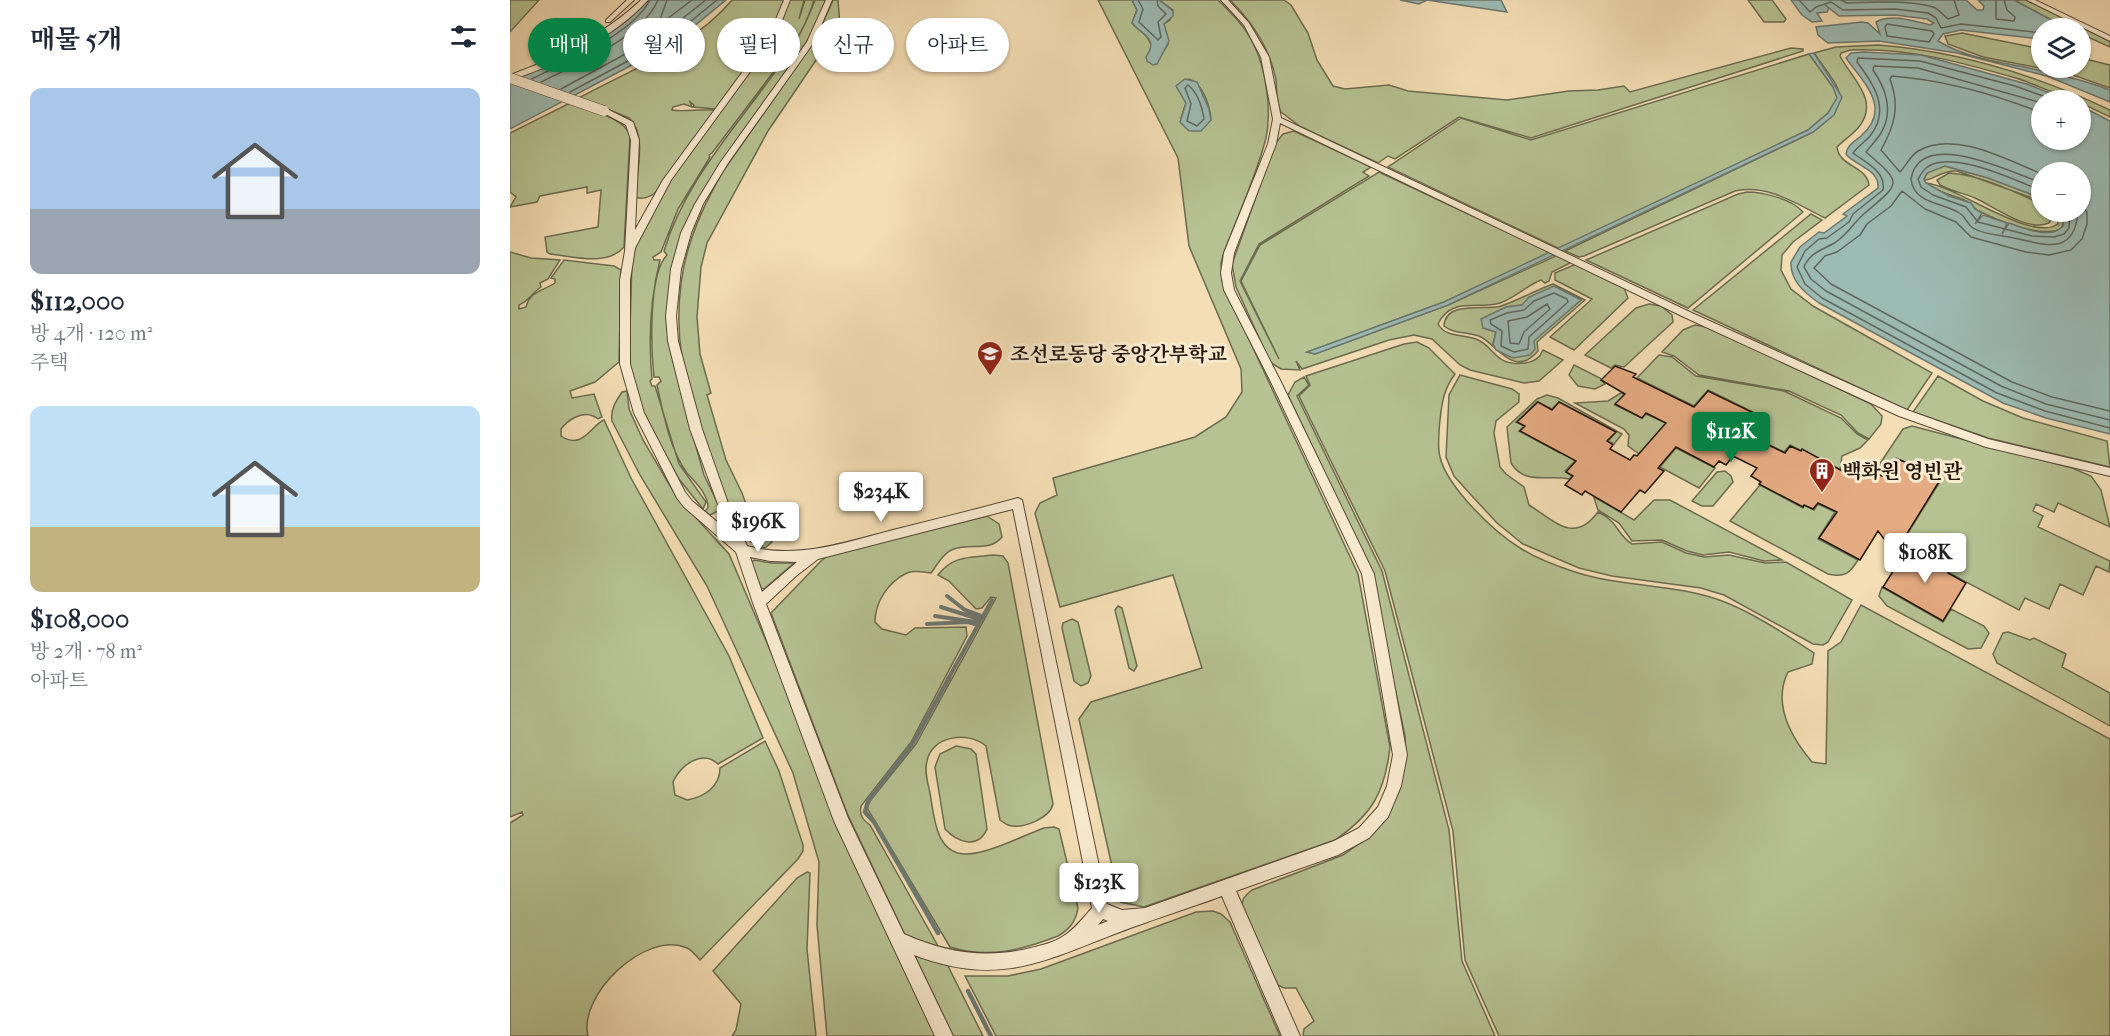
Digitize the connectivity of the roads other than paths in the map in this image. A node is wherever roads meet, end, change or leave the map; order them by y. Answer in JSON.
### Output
{"nodes":[{"id":1,"x":631,"y":0,"type":"edge"},
{"id":2,"x":645,"y":0,"type":"edge"},
{"id":3,"x":787,"y":0,"type":"edge"},
{"id":4,"x":829,"y":0,"type":"edge"},
{"id":5,"x":1224,"y":0,"type":"edge"},
{"id":6,"x":2030,"y":0,"type":"edge"},
{"id":7,"x":610,"y":18,"type":"edge"},
{"id":8,"x":611,"y":26,"type":"edge"},
{"id":9,"x":2110,"y":39,"type":"edge"},
{"id":10,"x":528,"y":68,"type":"edge"},
{"id":11,"x":528,"y":70,"type":"edge"},
{"id":12,"x":510,"y":78,"type":"edge"},
{"id":13,"x":604,"y":111,"type":"joint"},
{"id":14,"x":1277,"y":119,"type":"junction"},
{"id":15,"x":643,"y":201,"type":"junction"},
{"id":16,"x":630,"y":251,"type":"junction"},
{"id":17,"x":2110,"y":472,"type":"edge"},
{"id":18,"x":742,"y":550,"type":"junction"},
{"id":19,"x":816,"y":555,"type":"junction"},
{"id":20,"x":759,"y":603,"type":"junction"},
{"id":21,"x":1226,"y":887,"type":"junction"},
{"id":22,"x":1100,"y":910,"type":"junction"},
{"id":23,"x":1145,"y":916,"type":"junction"},
{"id":24,"x":898,"y":940,"type":"junction"},
{"id":25,"x":1065,"y":945,"type":"junction"},
{"id":26,"x":944,"y":1036,"type":"edge"},
{"id":27,"x":1291,"y":1036,"type":"edge"}],
"edges":[{"from":1,"to":7,"type":"street"},
{"from":2,"to":8,"type":"street"},
{"from":3,"to":15,"type":"street"},
{"from":4,"to":18,"type":"street"},
{"from":5,"to":14,"type":"street"},
{"from":6,"to":9,"type":"street"},
{"from":10,"to":12,"type":"street"},
{"from":11,"to":12,"type":"street"},
{"from":12,"to":13,"type":"street","bridge":true},
{"from":13,"to":15,"type":"street"},
{"from":14,"to":17,"type":"street"},
{"from":14,"to":21,"type":"street"},
{"from":15,"to":16,"type":"street"},
{"from":15,"to":16,"type":"street"},
{"from":16,"to":18,"type":"street"},
{"from":18,"to":19,"type":"street"},
{"from":18,"to":20,"type":"street"},
{"from":19,"to":20,"type":"street"},
{"from":19,"to":22,"type":"street"},
{"from":20,"to":24,"type":"street"},
{"from":21,"to":23,"type":"street"},
{"from":21,"to":27,"type":"street"},
{"from":22,"to":23,"type":"street"},
{"from":22,"to":25,"type":"street"},
{"from":23,"to":25,"type":"street"},
{"from":24,"to":25,"type":"street"},
{"from":24,"to":26,"type":"street"}]}
